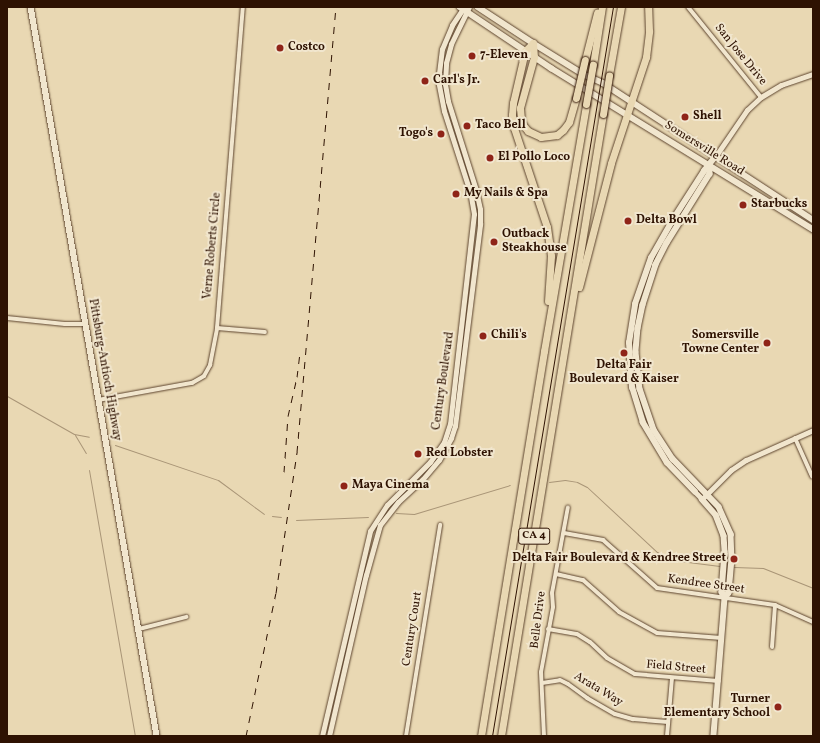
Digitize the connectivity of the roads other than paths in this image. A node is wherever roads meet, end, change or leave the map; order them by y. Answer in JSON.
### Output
{"nodes":[{"id":1,"x":31,"y":7,"type":"edge"},
{"id":2,"x":243,"y":7,"type":"edge"},
{"id":3,"x":478,"y":7,"type":"edge"},
{"id":4,"x":598,"y":7,"type":"edge"},
{"id":5,"x":602,"y":7,"type":"edge"},
{"id":6,"x":621,"y":7,"type":"edge"},
{"id":7,"x":648,"y":7,"type":"edge"},
{"id":8,"x":688,"y":7,"type":"edge"},
{"id":9,"x":464,"y":8,"type":"edge"},
{"id":10,"x":533,"y":44,"type":"junction"},
{"id":11,"x":525,"y":51,"type":"junction"},
{"id":12,"x":534,"y":57,"type":"junction"},
{"id":13,"x":813,"y":74,"type":"edge"},
{"id":14,"x":761,"y":97,"type":"junction"},
{"id":15,"x":631,"y":102,"type":"junction"},
{"id":16,"x":626,"y":114,"type":"junction"},
{"id":17,"x":715,"y":157,"type":"junction"},
{"id":18,"x":710,"y":165,"type":"junction"},
{"id":19,"x":813,"y":220,"type":"edge"},
{"id":20,"x":671,"y":222,"type":"junction"},
{"id":21,"x":677,"y":226,"type":"junction"},
{"id":22,"x":813,"y":230,"type":"edge"},
{"id":23,"x":7,"y":318,"type":"edge"},
{"id":24,"x":85,"y":324,"type":"junction"},
{"id":25,"x":217,"y":328,"type":"junction"},
{"id":26,"x":265,"y":332,"type":"dead end"},
{"id":27,"x":567,"y":336,"type":"junction"},
{"id":28,"x":544,"y":351,"type":"junction"},
{"id":29,"x":98,"y":400,"type":"junction"},
{"id":30,"x":813,"y":430,"type":"edge"},
{"id":31,"x":795,"y":438,"type":"junction"},
{"id":32,"x":812,"y":476,"type":"dead end"},
{"id":33,"x":695,"y":492,"type":"joint"},
{"id":34,"x":707,"y":494,"type":"junction"},
{"id":35,"x":702,"y":499,"type":"junction"},
{"id":36,"x":568,"y":507,"type":"dead end"},
{"id":37,"x":440,"y":525,"type":"dead end"},
{"id":38,"x":564,"y":533,"type":"junction"},
{"id":39,"x":556,"y":574,"type":"junction"},
{"id":40,"x":725,"y":598,"type":"junction"},
{"id":41,"x":775,"y":605,"type":"junction"},
{"id":42,"x":186,"y":617,"type":"dead end"},
{"id":43,"x":813,"y":622,"type":"edge"},
{"id":44,"x":139,"y":629,"type":"junction"},
{"id":45,"x":548,"y":629,"type":"junction"},
{"id":46,"x":722,"y":638,"type":"junction"},
{"id":47,"x":772,"y":646,"type":"dead end"},
{"id":48,"x":672,"y":678,"type":"junction"},
{"id":49,"x":718,"y":682,"type":"junction"},
{"id":50,"x":542,"y":683,"type":"junction"},
{"id":51,"x":668,"y":722,"type":"junction"},
{"id":52,"x":157,"y":736,"type":"edge"},
{"id":53,"x":322,"y":736,"type":"edge"},
{"id":54,"x":329,"y":736,"type":"edge"},
{"id":55,"x":406,"y":736,"type":"edge"},
{"id":56,"x":481,"y":736,"type":"edge"},
{"id":57,"x":501,"y":736,"type":"edge"},
{"id":58,"x":544,"y":736,"type":"edge"},
{"id":59,"x":667,"y":736,"type":"edge"},
{"id":60,"x":714,"y":736,"type":"edge"}],
"edges":[{"from":1,"to":24,"type":"main road","name":"Pittsburg-Antioch Highway"},
{"from":2,"to":25,"type":"street","name":"Verne Roberts Circle"},
{"from":3,"to":10,"type":"main road","name":"Somersville Road"},
{"from":4,"to":12,"type":"highway","bridge":true},
{"from":5,"to":28,"type":"highway","number":"CA 4","bridge":true},
{"from":6,"to":27,"type":"highway","number":"CA 4","bridge":true},
{"from":7,"to":15,"type":"highway"},
{"from":8,"to":14,"type":"street","name":"San Jose Drive"},
{"from":9,"to":11,"type":"main road","name":"Somersville Road"},
{"from":9,"to":53,"type":"street","name":"Century Boulevard"},
{"from":9,"to":54,"type":"street","name":"Century Boulevard"},
{"from":10,"to":11,"type":"highway"},
{"from":10,"to":12,"type":"highway"},
{"from":10,"to":15,"type":"main road","name":"Somersville Road"},
{"from":11,"to":12,"type":"main road","name":"Somersville Road"},
{"from":11,"to":28,"type":"highway"},
{"from":12,"to":16,"type":"main road","name":"Somersville Road"},
{"from":13,"to":14,"type":"street"},
{"from":14,"to":17,"type":"street"},
{"from":15,"to":16,"type":"highway"},
{"from":15,"to":17,"type":"main road","name":"Somersville Road"},
{"from":16,"to":18,"type":"main road","name":"Somersville Road"},
{"from":16,"to":27,"type":"highway"},
{"from":17,"to":18,"type":"main road"},
{"from":17,"to":19,"type":"main road","name":"Somersville Road"},
{"from":18,"to":20,"type":"main road"},
{"from":18,"to":21,"type":"main road"},
{"from":18,"to":22,"type":"main road","name":"Somersville Road"},
{"from":20,"to":21,"type":"main road"},
{"from":20,"to":33,"type":"main road"},
{"from":21,"to":34,"type":"main road"},
{"from":23,"to":24,"type":"street"},
{"from":24,"to":29,"type":"main road","name":"Pittsburg-Antioch Highway"},
{"from":25,"to":26,"type":"street"},
{"from":25,"to":29,"type":"street","name":"Verne Roberts Circle"},
{"from":27,"to":57,"type":"highway","number":"CA 4"},
{"from":28,"to":56,"type":"highway","number":"CA 4"},
{"from":29,"to":44,"type":"main road","name":"Pittsburg-Antioch Highway"},
{"from":30,"to":31,"type":"street"},
{"from":31,"to":32,"type":"street"},
{"from":31,"to":34,"type":"street"},
{"from":33,"to":35,"type":"street"},
{"from":34,"to":35,"type":"street"},
{"from":34,"to":40,"type":"main road"},
{"from":35,"to":40,"type":"main road"},
{"from":36,"to":38,"type":"street","name":"Belle Drive"},
{"from":37,"to":55,"type":"street","name":"Century Court"},
{"from":38,"to":39,"type":"street","name":"Belle Drive"},
{"from":38,"to":40,"type":"street","name":"Kendree Street"},
{"from":39,"to":45,"type":"street","name":"Belle Drive"},
{"from":39,"to":46,"type":"street"},
{"from":40,"to":41,"type":"street","name":"Kendree Street"},
{"from":40,"to":46,"type":"main road"},
{"from":41,"to":43,"type":"street","name":"Kendree Street"},
{"from":41,"to":47,"type":"street"},
{"from":42,"to":44,"type":"street"},
{"from":44,"to":52,"type":"main road","name":"Pittsburg-Antioch Highway"},
{"from":45,"to":48,"type":"street","name":"Field Street"},
{"from":45,"to":50,"type":"street","name":"Belle Drive"},
{"from":46,"to":49,"type":"main road"},
{"from":48,"to":49,"type":"street","name":"Field Street"},
{"from":48,"to":51,"type":"street"},
{"from":49,"to":60,"type":"main road"},
{"from":50,"to":51,"type":"street","name":"Arata Way"},
{"from":50,"to":58,"type":"street","name":"Belle Drive"},
{"from":51,"to":59,"type":"street"}]}
